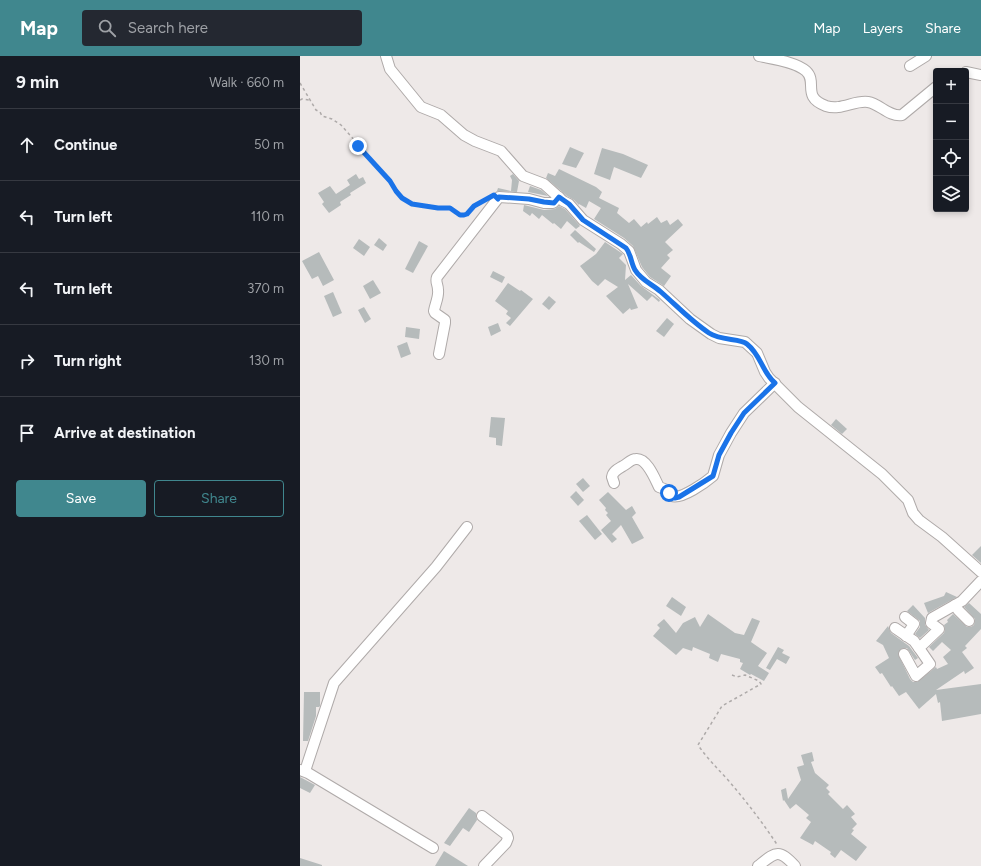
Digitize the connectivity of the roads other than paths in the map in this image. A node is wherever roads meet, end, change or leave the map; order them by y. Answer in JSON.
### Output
{"nodes":[{"id":1,"x":386,"y":56,"type":"edge"},
{"id":2,"x":759,"y":56,"type":"edge"},
{"id":3,"x":926,"y":56,"type":"edge"},
{"id":4,"x":910,"y":66,"type":"dead end"},
{"id":5,"x":969,"y":72,"type":"edge"},
{"id":6,"x":981,"y":74,"type":"edge"},
{"id":7,"x":933,"y":89,"type":"edge"},
{"id":8,"x":559,"y":197,"type":"junction"},
{"id":9,"x":439,"y":354,"type":"dead end"},
{"id":10,"x":775,"y":383,"type":"junction"},
{"id":11,"x":614,"y":483,"type":"dead end"},
{"id":12,"x":467,"y":527,"type":"dead end"},
{"id":13,"x":981,"y":572,"type":"edge"},
{"id":14,"x":981,"y":581,"type":"edge"},
{"id":15,"x":955,"y":605,"type":"junction"},
{"id":16,"x":904,"y":617,"type":"dead end"},
{"id":17,"x":969,"y":621,"type":"dead end"},
{"id":18,"x":895,"y":628,"type":"dead end"},
{"id":19,"x":906,"y":636,"type":"junction"},
{"id":20,"x":920,"y":648,"type":"junction"},
{"id":21,"x":904,"y":654,"type":"dead end"},
{"id":22,"x":303,"y":771,"type":"edge"},
{"id":23,"x":482,"y":816,"type":"dead end"},
{"id":24,"x":434,"y":848,"type":"dead end"},
{"id":25,"x":484,"y":866,"type":"edge"},
{"id":26,"x":758,"y":866,"type":"edge"},
{"id":27,"x":796,"y":866,"type":"edge"}],
"edges":[{"from":1,"to":8,"type":"street"},
{"from":2,"to":7,"type":"street"},
{"from":3,"to":4,"type":"street"},
{"from":5,"to":6,"type":"street"},
{"from":8,"to":9,"type":"street"},
{"from":8,"to":10,"type":"street"},
{"from":10,"to":11,"type":"street"},
{"from":10,"to":13,"type":"street"},
{"from":12,"to":22,"type":"street"},
{"from":14,"to":15,"type":"street"},
{"from":15,"to":17,"type":"street"},
{"from":15,"to":20,"type":"street"},
{"from":16,"to":19,"type":"street"},
{"from":18,"to":19,"type":"street"},
{"from":19,"to":20,"type":"street"},
{"from":20,"to":21,"type":"street"},
{"from":22,"to":24,"type":"street"},
{"from":23,"to":25,"type":"street"},
{"from":26,"to":27,"type":"street"}]}
